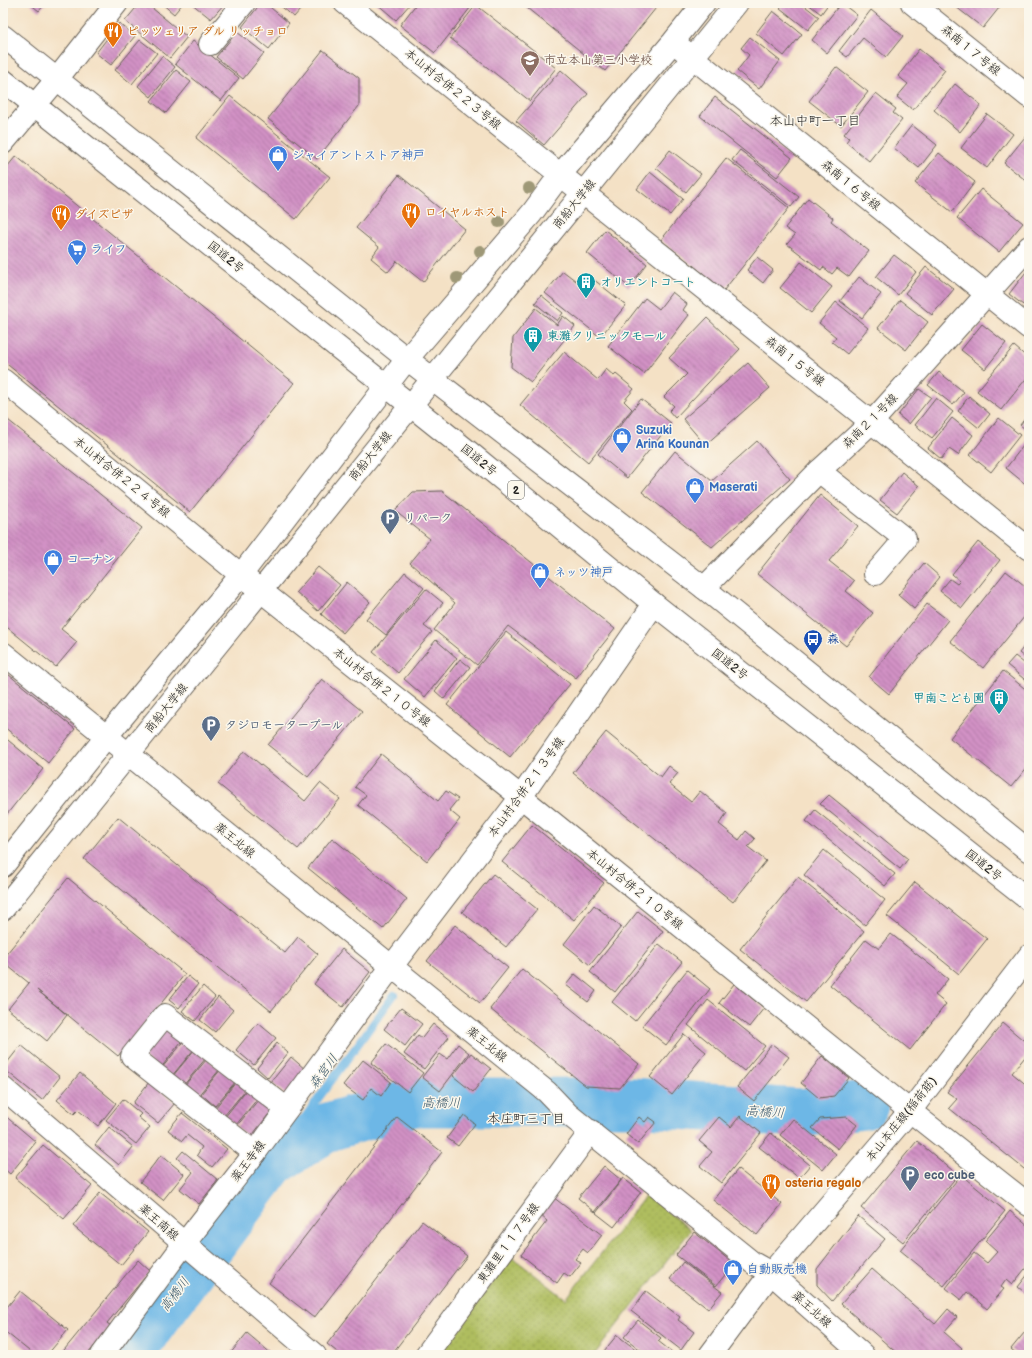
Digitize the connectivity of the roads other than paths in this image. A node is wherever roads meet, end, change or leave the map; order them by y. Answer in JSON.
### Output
{"nodes":[{"id":1,"x":117,"y":3,"type":"edge"},
{"id":2,"x":244,"y":3,"type":"edge"},
{"id":3,"x":346,"y":3,"type":"edge"},
{"id":4,"x":704,"y":3,"type":"edge"},
{"id":5,"x":737,"y":3,"type":"edge"},
{"id":6,"x":912,"y":3,"type":"edge"},
{"id":7,"x":3,"y":36,"type":"edge"},
{"id":8,"x":673,"y":42,"type":"junction"},
{"id":9,"x":210,"y":44,"type":"dead end"},
{"id":10,"x":692,"y":58,"type":"junction"},
{"id":11,"x":57,"y":79,"type":"junction"},
{"id":12,"x":3,"y":80,"type":"edge"},
{"id":13,"x":1029,"y":97,"type":"edge"},
{"id":14,"x":35,"y":105,"type":"junction"},
{"id":15,"x":3,"y":143,"type":"edge"},
{"id":16,"x":560,"y":175,"type":"junction"},
{"id":17,"x":583,"y":193,"type":"junction"},
{"id":18,"x":1029,"y":248,"type":"edge"},
{"id":19,"x":987,"y":294,"type":"junction"},
{"id":20,"x":1029,"y":328,"type":"edge"},
{"id":21,"x":407,"y":359,"type":"junction"},
{"id":22,"x":433,"y":379,"type":"junction"},
{"id":23,"x":3,"y":380,"type":"edge"},
{"id":24,"x":387,"y":386,"type":"junction"},
{"id":25,"x":411,"y":406,"type":"junction"},
{"id":26,"x":872,"y":422,"type":"junction"},
{"id":27,"x":819,"y":471,"type":"junction"},
{"id":28,"x":1029,"y":549,"type":"edge"},
{"id":29,"x":876,"y":574,"type":"dead end"},
{"id":30,"x":240,"y":575,"type":"junction"},
{"id":31,"x":704,"y":588,"type":"junction"},
{"id":32,"x":261,"y":591,"type":"junction"},
{"id":33,"x":654,"y":604,"type":"junction"},
{"id":34,"x":3,"y":653,"type":"edge"},
{"id":35,"x":106,"y":737,"type":"junction"},
{"id":36,"x":128,"y":755,"type":"junction"},
{"id":37,"x":521,"y":797,"type":"junction"},
{"id":38,"x":1029,"y":851,"type":"edge"},
{"id":39,"x":3,"y":866,"type":"edge"},
{"id":40,"x":1029,"y":900,"type":"edge"},
{"id":41,"x":3,"y":909,"type":"edge"},
{"id":42,"x":1029,"y":956,"type":"edge"},
{"id":43,"x":392,"y":966,"type":"junction"},
{"id":44,"x":3,"y":1088,"type":"edge"},
{"id":45,"x":287,"y":1109,"type":"junction"},
{"id":46,"x":910,"y":1111,"type":"junction"},
{"id":47,"x":591,"y":1131,"type":"junction"},
{"id":48,"x":255,"y":1153,"type":"junction"},
{"id":49,"x":1029,"y":1205,"type":"edge"},
{"id":50,"x":188,"y":1247,"type":"junction"},
{"id":51,"x":771,"y":1273,"type":"junction"},
{"id":52,"x":102,"y":1355,"type":"edge"},
{"id":53,"x":315,"y":1355,"type":"edge"},
{"id":54,"x":426,"y":1355,"type":"edge"},
{"id":55,"x":710,"y":1355,"type":"edge"},
{"id":56,"x":863,"y":1355,"type":"edge"}],
"edges":[{"from":1,"to":11,"type":"main road"},
{"from":2,"to":9,"type":"main road"},
{"from":3,"to":16,"type":"main road","name":"本山村合併２２３号線"},
{"from":4,"to":8,"type":"main road"},
{"from":5,"to":10,"type":"main road","name":"商船大学線"},
{"from":6,"to":13,"type":"main road","name":"森南１７号線"},
{"from":7,"to":11,"type":"main road"},
{"from":8,"to":10,"type":"main road","name":"森南１６号線"},
{"from":8,"to":16,"type":"main road"},
{"from":10,"to":17,"type":"main road","name":"商船大学線"},
{"from":10,"to":19,"type":"main road","name":"森南１６号線"},
{"from":11,"to":14,"type":"main road"},
{"from":11,"to":21,"type":"main road"},
{"from":12,"to":14,"type":"main road","name":"国道2号","number":"2"},
{"from":14,"to":15,"type":"main road"},
{"from":14,"to":24,"type":"main road","name":"国道2号","number":"2"},
{"from":16,"to":17,"type":"main road","name":"森南１５号線"},
{"from":16,"to":21,"type":"main road"},
{"from":17,"to":22,"type":"main road","name":"商船大学線"},
{"from":17,"to":26,"type":"main road","name":"森南１５号線"},
{"from":18,"to":19,"type":"main road","name":"森南２１号線"},
{"from":19,"to":20,"type":"main road","name":"森南１６号線"},
{"from":19,"to":26,"type":"main road","name":"森南２１号線"},
{"from":21,"to":22,"type":"main road"},
{"from":21,"to":24,"type":"main road"},
{"from":22,"to":25,"type":"main road","name":"商船大学線"},
{"from":22,"to":31,"type":"main road"},
{"from":23,"to":30,"type":"main road","name":"本山村合併２２４号線"},
{"from":24,"to":25,"type":"main road","name":"国道2号","number":"2"},
{"from":24,"to":30,"type":"main road"},
{"from":25,"to":32,"type":"main road","name":"商船大学線"},
{"from":25,"to":33,"type":"main road","name":"国道2号","number":"2"},
{"from":26,"to":27,"type":"main road","name":"森南２１号線"},
{"from":26,"to":28,"type":"main road","name":"森南１５号線"},
{"from":27,"to":29,"type":"main road"},
{"from":27,"to":31,"type":"main road","name":"森南２１号線"},
{"from":30,"to":32,"type":"main road","name":"本山村合併２１０号線"},
{"from":30,"to":35,"type":"main road"},
{"from":31,"to":38,"type":"main road"},
{"from":32,"to":36,"type":"main road","name":"商船大学線"},
{"from":32,"to":37,"type":"main road","name":"本山村合併２１０号線"},
{"from":33,"to":37,"type":"main road","name":"本山村合併２１３号線"},
{"from":33,"to":40,"type":"main road","name":"国道2号","number":"2"},
{"from":34,"to":35,"type":"main road","name":"薬王北線"},
{"from":35,"to":36,"type":"main road","name":"薬王北線"},
{"from":35,"to":39,"type":"main road"},
{"from":36,"to":41,"type":"main road","name":"商船大学線"},
{"from":36,"to":43,"type":"main road","name":"薬王北線"},
{"from":37,"to":43,"type":"main road","name":"本山村合併２１３号線"},
{"from":37,"to":46,"type":"main road","name":"本山村合併２１０号線"},
{"from":42,"to":46,"type":"main road","name":"本山本庄線(稲荷筋)"},
{"from":43,"to":45,"type":"main road","name":"薬王寺線"},
{"from":43,"to":47,"type":"main road","name":"薬王北線"},
{"from":44,"to":50,"type":"main road","name":"薬王南線"},
{"from":45,"to":48,"type":"main road","name":"薬王寺線"},
{"from":45,"to":48,"type":"main road"},
{"from":46,"to":49,"type":"main road","name":"本山村合併２１０号線"},
{"from":46,"to":51,"type":"main road","name":"本山本庄線(稲荷筋)"},
{"from":47,"to":51,"type":"main road","name":"薬王北線"},
{"from":47,"to":54,"type":"main road","name":"東灘里１１７号線"},
{"from":48,"to":50,"type":"main road","name":"薬王寺線"},
{"from":50,"to":52,"type":"main road","name":"薬王寺線"},
{"from":50,"to":53,"type":"main road","name":"薬王南線"},
{"from":51,"to":55,"type":"main road","name":"本山本庄線(稲荷筋)"},
{"from":51,"to":56,"type":"main road","name":"薬王北線"}]}
